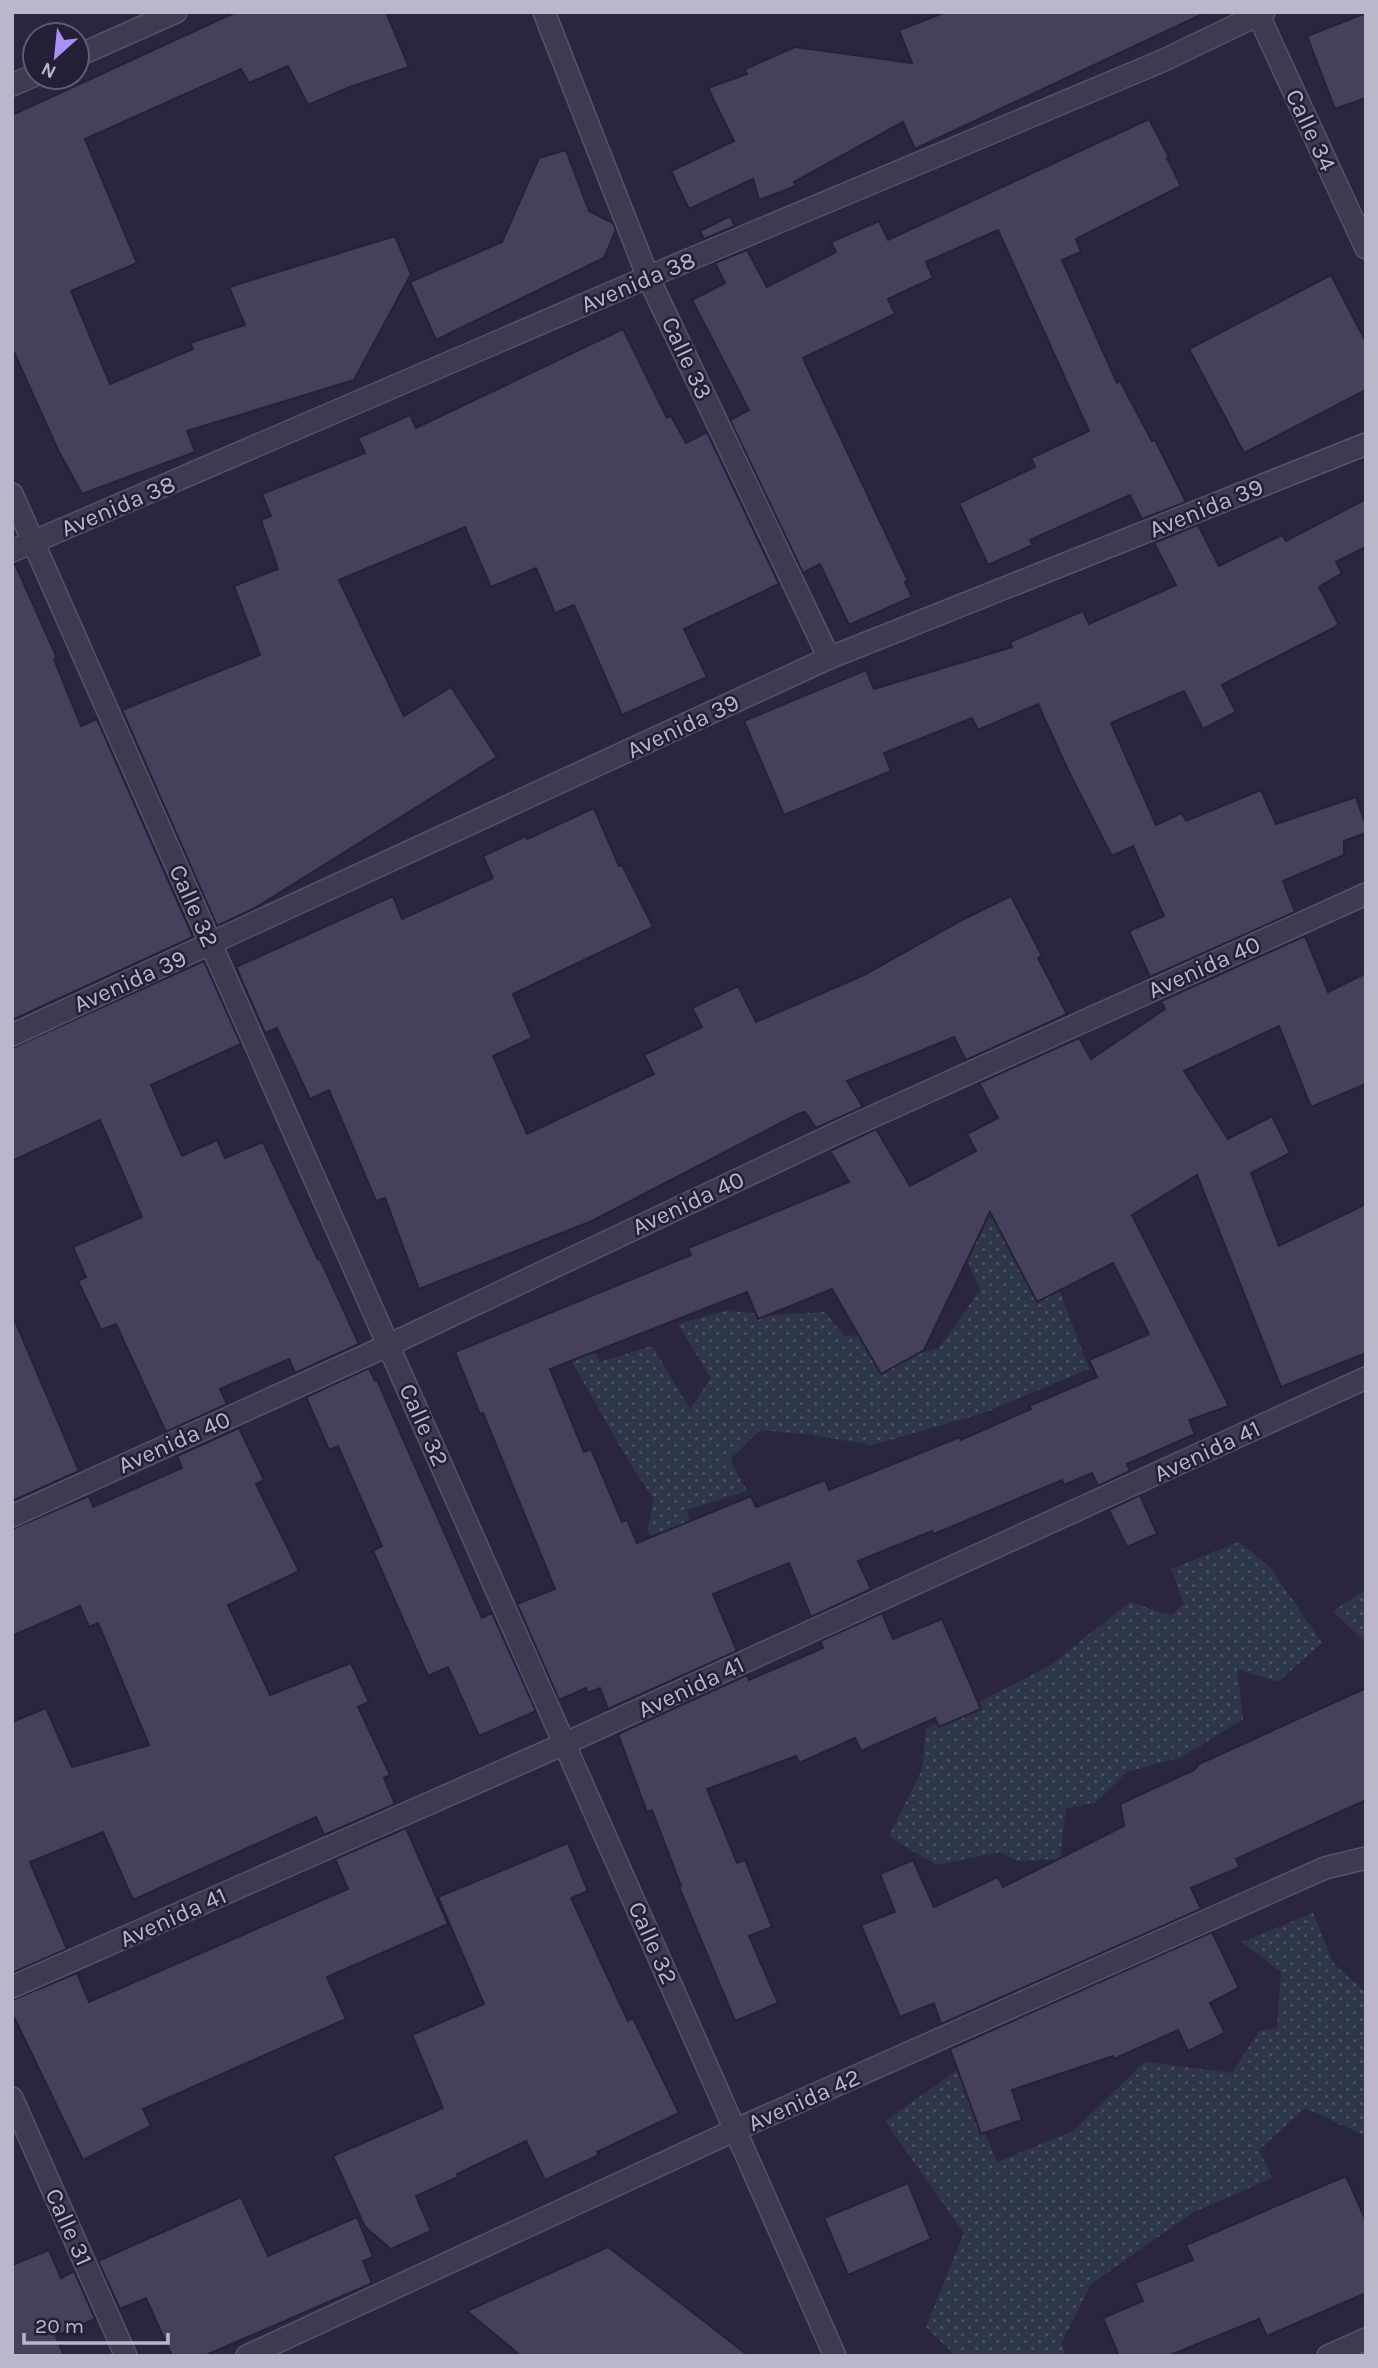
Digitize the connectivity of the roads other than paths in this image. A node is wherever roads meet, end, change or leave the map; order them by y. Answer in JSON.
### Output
{"nodes":[{"id":1,"x":176,"y":12,"type":"edge"},
{"id":2,"x":544,"y":12,"type":"edge"},
{"id":3,"x":1260,"y":13,"type":"edge"},
{"id":4,"x":91,"y":50,"type":"edge"},
{"id":5,"x":1366,"y":248,"type":"edge"},
{"id":6,"x":648,"y":277,"type":"junction"},
{"id":7,"x":1366,"y":444,"type":"edge"},
{"id":8,"x":12,"y":494,"type":"edge"},
{"id":9,"x":34,"y":542,"type":"junction"},
{"id":10,"x":12,"y":551,"type":"edge"},
{"id":11,"x":829,"y":658,"type":"junction"},
{"id":12,"x":1366,"y":894,"type":"edge"},
{"id":13,"x":211,"y":944,"type":"junction"},
{"id":14,"x":12,"y":1035,"type":"edge"},
{"id":15,"x":389,"y":1345,"type":"junction"},
{"id":16,"x":1366,"y":1378,"type":"edge"},
{"id":17,"x":12,"y":1516,"type":"edge"},
{"id":18,"x":564,"y":1744,"type":"junction"},
{"id":19,"x":1366,"y":1858,"type":"edge"},
{"id":20,"x":12,"y":1987,"type":"edge"},
{"id":21,"x":12,"y":2098,"type":"edge"},
{"id":22,"x":735,"y":2130,"type":"junction"},
{"id":23,"x":1366,"y":2339,"type":"edge"},
{"id":24,"x":125,"y":2356,"type":"edge"},
{"id":25,"x":247,"y":2356,"type":"edge"},
{"id":26,"x":835,"y":2356,"type":"edge"},
{"id":27,"x":1328,"y":2356,"type":"edge"}],
"edges":[{"from":1,"to":4,"type":"street"},
{"from":2,"to":6,"type":"street","name":"Calle 33"},
{"from":3,"to":5,"type":"street","name":"Calle 34"},
{"from":3,"to":6,"type":"street","name":"Avenida 38"},
{"from":6,"to":9,"type":"street","name":"Avenida 38"},
{"from":6,"to":11,"type":"street","name":"Calle 33"},
{"from":7,"to":11,"type":"street","name":"Avenida 39"},
{"from":8,"to":9,"type":"street","name":"Calle 32"},
{"from":9,"to":10,"type":"street","name":"Avenida 38"},
{"from":9,"to":13,"type":"street","name":"Calle 32"},
{"from":11,"to":13,"type":"street","name":"Avenida 39"},
{"from":12,"to":15,"type":"street","name":"Avenida 40"},
{"from":13,"to":14,"type":"street","name":"Avenida 39"},
{"from":13,"to":15,"type":"street","name":"Calle 32"},
{"from":15,"to":17,"type":"street","name":"Avenida 40"},
{"from":15,"to":18,"type":"street","name":"Calle 32"},
{"from":16,"to":18,"type":"street","name":"Avenida 41"},
{"from":18,"to":20,"type":"street","name":"Avenida 41"},
{"from":18,"to":22,"type":"street","name":"Calle 32"},
{"from":19,"to":22,"type":"street","name":"Avenida 42"},
{"from":21,"to":24,"type":"street","name":"Calle 31"},
{"from":22,"to":25,"type":"street","name":"Avenida 42"},
{"from":22,"to":26,"type":"street","name":"Calle 32"},
{"from":23,"to":27,"type":"street"}]}
